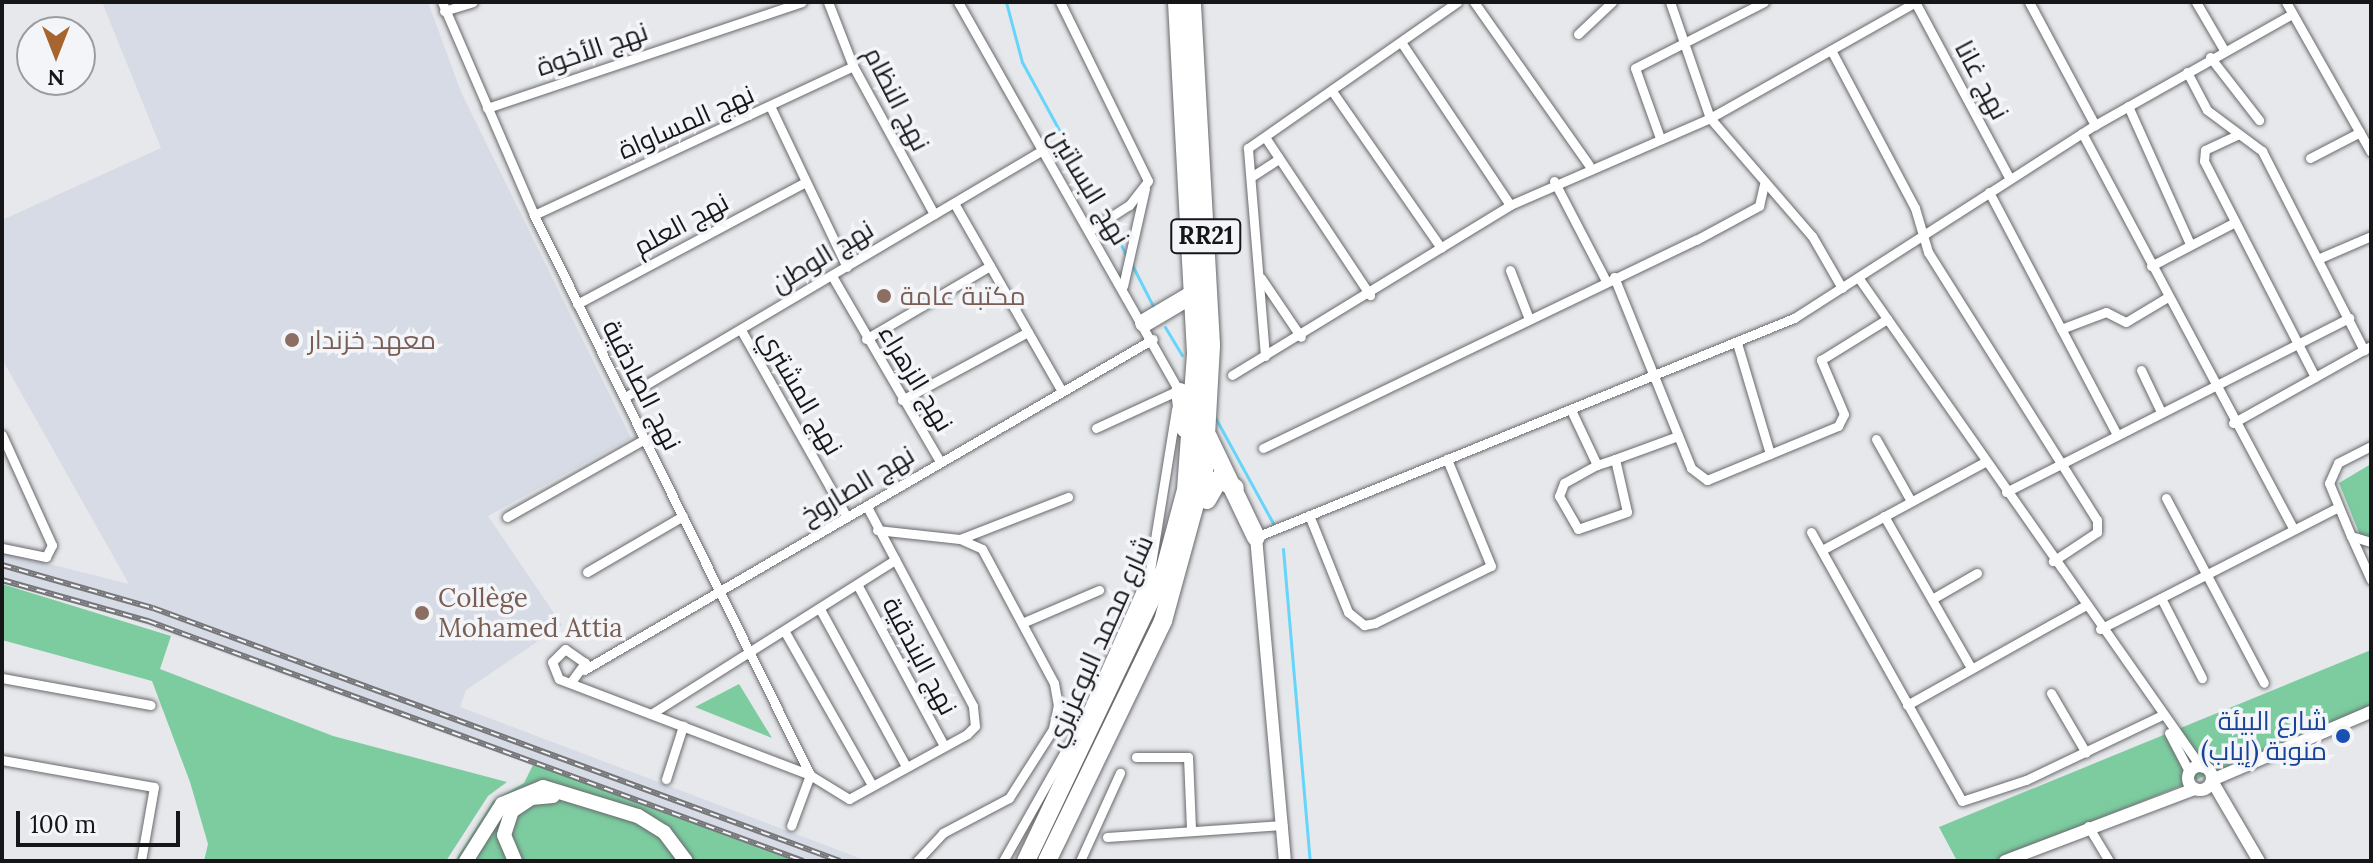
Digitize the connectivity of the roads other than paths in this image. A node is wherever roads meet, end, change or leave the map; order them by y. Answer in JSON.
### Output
{"nodes":[{"id":1,"x":473,"y":2,"type":"edge"},
{"id":2,"x":802,"y":2,"type":"edge"},
{"id":3,"x":828,"y":2,"type":"edge"},
{"id":4,"x":958,"y":2,"type":"edge"},
{"id":5,"x":1174,"y":2,"type":"edge"},
{"id":6,"x":1192,"y":2,"type":"edge"},
{"id":7,"x":1199,"y":2,"type":"edge"},
{"id":8,"x":1457,"y":2,"type":"edge"},
{"id":9,"x":1474,"y":2,"type":"edge"},
{"id":10,"x":1612,"y":2,"type":"edge"},
{"id":11,"x":1670,"y":2,"type":"edge"},
{"id":12,"x":1764,"y":2,"type":"edge"},
{"id":13,"x":1915,"y":2,"type":"edge"},
{"id":14,"x":2029,"y":2,"type":"edge"},
{"id":15,"x":2196,"y":2,"type":"edge"},
{"id":16,"x":2286,"y":2,"type":"edge"},
{"id":17,"x":1062,"y":3,"type":"edge"},
{"id":18,"x":443,"y":6,"type":"edge"},
{"id":19,"x":2290,"y":15,"type":"junction"},
{"id":20,"x":1186,"y":31,"type":"junction"},
{"id":21,"x":1578,"y":34,"type":"dead end"},
{"id":22,"x":1401,"y":42,"type":"junction"},
{"id":23,"x":1682,"y":42,"type":"junction"},
{"id":24,"x":1831,"y":50,"type":"junction"},
{"id":25,"x":2224,"y":50,"type":"junction"},
{"id":26,"x":2210,"y":57,"type":"junction"},
{"id":27,"x":853,"y":66,"type":"junction"},
{"id":28,"x":2187,"y":72,"type":"junction"},
{"id":29,"x":1332,"y":91,"type":"junction"},
{"id":30,"x":2128,"y":106,"type":"junction"},
{"id":31,"x":487,"y":108,"type":"junction"},
{"id":32,"x":771,"y":108,"type":"junction"},
{"id":33,"x":1710,"y":118,"type":"junction"},
{"id":34,"x":2259,"y":120,"type":"dead end"},
{"id":35,"x":2095,"y":125,"type":"junction"},
{"id":36,"x":2360,"y":132,"type":"junction"},
{"id":37,"x":2082,"y":133,"type":"junction"},
{"id":38,"x":2237,"y":135,"type":"junction"},
{"id":39,"x":1265,"y":137,"type":"junction"},
{"id":40,"x":1660,"y":138,"type":"junction"},
{"id":41,"x":1041,"y":151,"type":"junction"},
{"id":42,"x":2371,"y":152,"type":"edge"},
{"id":43,"x":2310,"y":158,"type":"dead end"},
{"id":44,"x":1279,"y":159,"type":"junction"},
{"id":45,"x":1589,"y":165,"type":"junction"},
{"id":46,"x":1251,"y":177,"type":"junction"},
{"id":47,"x":2010,"y":179,"type":"junction"},
{"id":48,"x":1554,"y":181,"type":"junction"},
{"id":49,"x":804,"y":183,"type":"junction"},
{"id":50,"x":1146,"y":184,"type":"junction"},
{"id":51,"x":1764,"y":185,"type":"junction"},
{"id":52,"x":1989,"y":192,"type":"junction"},
{"id":53,"x":954,"y":203,"type":"junction"},
{"id":54,"x":1510,"y":205,"type":"junction"},
{"id":55,"x":934,"y":214,"type":"junction"},
{"id":56,"x":534,"y":215,"type":"junction"},
{"id":57,"x":2235,"y":222,"type":"junction"},
{"id":58,"x":1089,"y":231,"type":"junction"},
{"id":59,"x":2371,"y":236,"type":"edge"},
{"id":60,"x":1923,"y":237,"type":"junction"},
{"id":61,"x":2190,"y":244,"type":"junction"},
{"id":62,"x":1441,"y":248,"type":"junction"},
{"id":63,"x":2320,"y":258,"type":"junction"},
{"id":64,"x":990,"y":266,"type":"junction"},
{"id":65,"x":2151,"y":266,"type":"junction"},
{"id":66,"x":847,"y":267,"type":"junction"},
{"id":67,"x":1510,"y":270,"type":"dead end"},
{"id":68,"x":1259,"y":275,"type":"junction"},
{"id":69,"x":832,"y":276,"type":"junction"},
{"id":70,"x":1610,"y":279,"type":"junction"},
{"id":71,"x":1860,"y":280,"type":"junction"},
{"id":72,"x":1123,"y":286,"type":"junction"},
{"id":73,"x":1842,"y":288,"type":"junction"},
{"id":74,"x":1193,"y":294,"type":"junction"},
{"id":75,"x":1370,"y":295,"type":"junction"},
{"id":76,"x":2166,"y":298,"type":"junction"},
{"id":77,"x":577,"y":304,"type":"junction"},
{"id":78,"x":2349,"y":318,"type":"junction"},
{"id":79,"x":1529,"y":319,"type":"junction"},
{"id":80,"x":1887,"y":319,"type":"junction"},
{"id":81,"x":2061,"y":329,"type":"junction"},
{"id":82,"x":741,"y":330,"type":"junction"},
{"id":83,"x":1148,"y":331,"type":"junction"},
{"id":84,"x":1028,"y":332,"type":"junction"},
{"id":85,"x":1301,"y":337,"type":"junction"},
{"id":86,"x":866,"y":339,"type":"junction"},
{"id":87,"x":1737,"y":343,"type":"junction"},
{"id":88,"x":2300,"y":345,"type":"junction"},
{"id":89,"x":2368,"y":348,"type":"edge"},
{"id":90,"x":1265,"y":356,"type":"junction"},
{"id":91,"x":2141,"y":370,"type":"dead end"},
{"id":92,"x":1232,"y":375,"type":"dead end"},
{"id":93,"x":1654,"y":377,"type":"junction"},
{"id":94,"x":2315,"y":377,"type":"junction"},
{"id":95,"x":2214,"y":387,"type":"junction"},
{"id":96,"x":1061,"y":390,"type":"junction"},
{"id":97,"x":1178,"y":390,"type":"junction"},
{"id":98,"x":625,"y":397,"type":"junction"},
{"id":99,"x":902,"y":400,"type":"junction"},
{"id":100,"x":1571,"y":410,"type":"junction"},
{"id":101,"x":2161,"y":412,"type":"junction"},
{"id":102,"x":2233,"y":423,"type":"junction"},
{"id":103,"x":1096,"y":428,"type":"dead end"},
{"id":104,"x":2117,"y":435,"type":"junction"},
{"id":105,"x":1678,"y":436,"type":"junction"},
{"id":106,"x":1208,"y":437,"type":"junction"},
{"id":107,"x":645,"y":439,"type":"junction"},
{"id":108,"x":1876,"y":439,"type":"dead end"},
{"id":109,"x":3,"y":440,"type":"edge"},
{"id":110,"x":2371,"y":446,"type":"edge"},
{"id":111,"x":1263,"y":448,"type":"dead end"},
{"id":112,"x":1770,"y":454,"type":"junction"},
{"id":113,"x":1447,"y":459,"type":"junction"},
{"id":114,"x":1615,"y":459,"type":"junction"},
{"id":115,"x":939,"y":460,"type":"junction"},
{"id":116,"x":2064,"y":461,"type":"junction"},
{"id":117,"x":1985,"y":462,"type":"junction"},
{"id":118,"x":1597,"y":465,"type":"junction"},
{"id":119,"x":1235,"y":488,"type":"junction"},
{"id":120,"x":1186,"y":490,"type":"junction"},
{"id":121,"x":2006,"y":492,"type":"junction"},
{"id":122,"x":1068,"y":497,"type":"dead end"},
{"id":123,"x":2166,"y":498,"type":"dead end"},
{"id":124,"x":1911,"y":501,"type":"junction"},
{"id":125,"x":867,"y":507,"type":"junction"},
{"id":126,"x":2335,"y":509,"type":"junction"},
{"id":127,"x":1309,"y":515,"type":"junction"},
{"id":128,"x":683,"y":516,"type":"junction"},
{"id":129,"x":1884,"y":516,"type":"junction"},
{"id":130,"x":507,"y":517,"type":"dead end"},
{"id":131,"x":847,"y":517,"type":"junction"},
{"id":132,"x":2293,"y":528,"type":"junction"},
{"id":133,"x":877,"y":530,"type":"junction"},
{"id":134,"x":1811,"y":532,"type":"dead end"},
{"id":135,"x":2351,"y":536,"type":"junction"},
{"id":136,"x":1256,"y":537,"type":"junction"},
{"id":137,"x":960,"y":539,"type":"junction"},
{"id":138,"x":2371,"y":542,"type":"edge"},
{"id":139,"x":2,"y":548,"type":"edge"},
{"id":140,"x":1822,"y":550,"type":"junction"},
{"id":141,"x":895,"y":560,"type":"junction"},
{"id":142,"x":2053,"y":561,"type":"junction"},
{"id":143,"x":587,"y":572,"type":"dead end"},
{"id":144,"x":1977,"y":573,"type":"dead end"},
{"id":145,"x":1180,"y":576,"type":"junction"},
{"id":146,"x":2206,"y":576,"type":"junction"},
{"id":147,"x":2371,"y":580,"type":"edge"},
{"id":148,"x":858,"y":586,"type":"junction"},
{"id":149,"x":1099,"y":590,"type":"dead end"},
{"id":150,"x":718,"y":593,"type":"junction"},
{"id":151,"x":2161,"y":598,"type":"junction"},
{"id":152,"x":1932,"y":599,"type":"junction"},
{"id":153,"x":2084,"y":606,"type":"junction"},
{"id":154,"x":821,"y":611,"type":"junction"},
{"id":155,"x":1022,"y":623,"type":"junction"},
{"id":156,"x":2100,"y":629,"type":"junction"},
{"id":157,"x":785,"y":632,"type":"junction"},
{"id":158,"x":749,"y":654,"type":"junction"},
{"id":159,"x":1971,"y":668,"type":"junction"},
{"id":160,"x":584,"y":670,"type":"junction"},
{"id":161,"x":2,"y":678,"type":"edge"},
{"id":162,"x":2202,"y":678,"type":"dead end"},
{"id":163,"x":571,"y":682,"type":"junction"},
{"id":164,"x":2264,"y":683,"type":"dead end"},
{"id":165,"x":2051,"y":693,"type":"dead end"},
{"id":166,"x":151,"y":705,"type":"dead end"},
{"id":167,"x":1907,"y":705,"type":"junction"},
{"id":168,"x":2371,"y":712,"type":"edge"},
{"id":169,"x":651,"y":714,"type":"junction"},
{"id":170,"x":2162,"y":720,"type":"junction"},
{"id":171,"x":683,"y":726,"type":"junction"},
{"id":172,"x":944,"y":746,"type":"junction"},
{"id":173,"x":2086,"y":753,"type":"junction"},
{"id":174,"x":1136,"y":757,"type":"dead end"},
{"id":175,"x":2,"y":760,"type":"edge"},
{"id":176,"x":906,"y":766,"type":"junction"},
{"id":177,"x":1120,"y":773,"type":"dead end"},
{"id":178,"x":810,"y":775,"type":"junction"},
{"id":179,"x":2201,"y":778,"type":"junction"},
{"id":180,"x":666,"y":779,"type":"dead end"},
{"id":181,"x":872,"y":785,"type":"junction"},
{"id":182,"x":1283,"y":825,"type":"junction"},
{"id":183,"x":791,"y":826,"type":"dead end"},
{"id":184,"x":2088,"y":826,"type":"junction"},
{"id":185,"x":1191,"y":830,"type":"junction"},
{"id":186,"x":1107,"y":837,"type":"dead end"},
{"id":187,"x":2035,"y":855,"type":"edge"},
{"id":188,"x":141,"y":861,"type":"edge"},
{"id":189,"x":466,"y":861,"type":"edge"},
{"id":190,"x":515,"y":861,"type":"edge"},
{"id":191,"x":678,"y":861,"type":"edge"},
{"id":192,"x":686,"y":861,"type":"edge"},
{"id":193,"x":917,"y":861,"type":"edge"},
{"id":194,"x":1003,"y":861,"type":"edge"},
{"id":195,"x":1026,"y":861,"type":"edge"},
{"id":196,"x":1047,"y":861,"type":"edge"},
{"id":197,"x":1080,"y":861,"type":"edge"},
{"id":198,"x":1285,"y":861,"type":"edge"},
{"id":199,"x":2005,"y":861,"type":"edge"},
{"id":200,"x":2109,"y":861,"type":"edge"},
{"id":201,"x":2259,"y":861,"type":"edge"}],
"edges":[{"from":1,"to":18,"type":"street","name":"نهج الصادقية"},
{"from":2,"to":31,"type":"street","name":"نهج الأخوة"},
{"from":3,"to":27,"type":"street","name":"نهج النظام"},
{"from":4,"to":41,"type":"street","name":"نهج البساتين"},
{"from":5,"to":20,"type":"highway","number":"RR21"},
{"from":6,"to":20,"type":"highway","name":"شارع محمد البوعزيزي","number":"RR21"},
{"from":7,"to":20,"type":"highway","number":"RR21"},
{"from":8,"to":22,"type":"street"},
{"from":9,"to":45,"type":"street"},
{"from":10,"to":21,"type":"street"},
{"from":11,"to":23,"type":"street"},
{"from":12,"to":23,"type":"street"},
{"from":13,"to":24,"type":"street"},
{"from":13,"to":47,"type":"street","name":"نهج غانا"},
{"from":14,"to":35,"type":"street"},
{"from":15,"to":25,"type":"street"},
{"from":16,"to":19,"type":"street"},
{"from":17,"to":50,"type":"street"},
{"from":18,"to":31,"type":"street","name":"نهج الصادقية"},
{"from":19,"to":25,"type":"street"},
{"from":19,"to":36,"type":"street"},
{"from":20,"to":74,"type":"highway","name":"شارع محمد البوعزيزي","number":"RR21"},
{"from":20,"to":106,"type":"highway","name":"شارع محمد البوعزيزي","number":"RR21"},
{"from":22,"to":29,"type":"street"},
{"from":22,"to":54,"type":"street"},
{"from":23,"to":33,"type":"street"},
{"from":23,"to":40,"type":"street"},
{"from":24,"to":33,"type":"street"},
{"from":24,"to":60,"type":"street"},
{"from":25,"to":26,"type":"street"},
{"from":26,"to":28,"type":"street"},
{"from":26,"to":34,"type":"street"},
{"from":27,"to":32,"type":"street","name":"نهج المساواة"},
{"from":27,"to":55,"type":"street","name":"نهج النظام"},
{"from":28,"to":30,"type":"street"},
{"from":28,"to":38,"type":"street"},
{"from":29,"to":39,"type":"street"},
{"from":29,"to":62,"type":"street"},
{"from":30,"to":35,"type":"street"},
{"from":30,"to":61,"type":"street"},
{"from":31,"to":56,"type":"street","name":"نهج الصادقية"},
{"from":32,"to":49,"type":"street"},
{"from":32,"to":56,"type":"street","name":"نهج المساواة"},
{"from":33,"to":40,"type":"street"},
{"from":33,"to":51,"type":"street"},
{"from":35,"to":37,"type":"street"},
{"from":36,"to":42,"type":"street"},
{"from":36,"to":43,"type":"street"},
{"from":37,"to":47,"type":"street"},
{"from":37,"to":65,"type":"street"},
{"from":38,"to":57,"type":"street"},
{"from":38,"to":63,"type":"street"},
{"from":39,"to":44,"type":"street"},
{"from":39,"to":46,"type":"street"},
{"from":40,"to":45,"type":"street"},
{"from":41,"to":53,"type":"street","name":"نهج الوطن"},
{"from":41,"to":58,"type":"street","name":"نهج البساتين"},
{"from":44,"to":46,"type":"street"},
{"from":44,"to":75,"type":"street"},
{"from":45,"to":48,"type":"street"},
{"from":46,"to":68,"type":"street"},
{"from":47,"to":52,"type":"street"},
{"from":48,"to":54,"type":"street"},
{"from":48,"to":70,"type":"street"},
{"from":49,"to":66,"type":"street"},
{"from":49,"to":77,"type":"street","name":"نهج العلم"},
{"from":50,"to":58,"type":"street"},
{"from":50,"to":72,"type":"street"},
{"from":51,"to":70,"type":"street"},
{"from":51,"to":73,"type":"street"},
{"from":52,"to":60,"type":"street"},
{"from":52,"to":81,"type":"street"},
{"from":53,"to":55,"type":"street","name":"نهج الوطن"},
{"from":53,"to":64,"type":"street"},
{"from":54,"to":62,"type":"street"},
{"from":55,"to":66,"type":"street","name":"نهج الوطن"},
{"from":56,"to":77,"type":"street","name":"نهج الصادقية"},
{"from":57,"to":61,"type":"street"},
{"from":57,"to":88,"type":"street"},
{"from":58,"to":72,"type":"street","name":"نهج البساتين"},
{"from":59,"to":63,"type":"street"},
{"from":60,"to":71,"type":"street"},
{"from":60,"to":116,"type":"street"},
{"from":61,"to":65,"type":"street"},
{"from":62,"to":75,"type":"street"},
{"from":63,"to":78,"type":"street"},
{"from":64,"to":84,"type":"street"},
{"from":64,"to":86,"type":"street"},
{"from":65,"to":76,"type":"street"},
{"from":66,"to":69,"type":"street","name":"نهج الوطن"},
{"from":67,"to":79,"type":"street"},
{"from":68,"to":85,"type":"street"},
{"from":68,"to":90,"type":"street"},
{"from":69,"to":82,"type":"street","name":"نهج الوطن"},
{"from":69,"to":86,"type":"street","name":"نهج الزهراء"},
{"from":70,"to":79,"type":"street"},
{"from":70,"to":93,"type":"street"},
{"from":71,"to":73,"type":"street"},
{"from":71,"to":80,"type":"street"},
{"from":72,"to":83,"type":"street","name":"نهج البساتين"},
{"from":73,"to":87,"type":"street"},
{"from":74,"to":83,"type":"highway"},
{"from":74,"to":120,"type":"highway","name":"شارع محمد البوعزيزي","number":"RR21"},
{"from":75,"to":85,"type":"street"},
{"from":76,"to":81,"type":"street"},
{"from":76,"to":95,"type":"street"},
{"from":77,"to":98,"type":"street","name":"نهج الصادقية"},
{"from":78,"to":88,"type":"street"},
{"from":78,"to":89,"type":"street"},
{"from":79,"to":111,"type":"street"},
{"from":80,"to":112,"type":"street"},
{"from":80,"to":117,"type":"street"},
{"from":81,"to":104,"type":"street"},
{"from":82,"to":98,"type":"street","name":"نهج الوطن"},
{"from":82,"to":131,"type":"street","name":"نهج المشتري"},
{"from":83,"to":96,"type":"street","name":"نهج الصاروخ"},
{"from":83,"to":97,"type":"street","name":"نهج البساتين"},
{"from":84,"to":96,"type":"street"},
{"from":84,"to":99,"type":"street"},
{"from":85,"to":90,"type":"street"},
{"from":86,"to":99,"type":"street","name":"نهج الزهراء"},
{"from":87,"to":93,"type":"street"},
{"from":87,"to":112,"type":"street"},
{"from":88,"to":94,"type":"street"},
{"from":88,"to":95,"type":"street"},
{"from":89,"to":94,"type":"street"},
{"from":90,"to":92,"type":"street"},
{"from":91,"to":101,"type":"street"},
{"from":93,"to":100,"type":"street"},
{"from":93,"to":105,"type":"street"},
{"from":94,"to":102,"type":"street"},
{"from":95,"to":101,"type":"street"},
{"from":95,"to":102,"type":"street"},
{"from":96,"to":115,"type":"street","name":"نهج الصاروخ"},
{"from":97,"to":103,"type":"street"},
{"from":97,"to":120,"type":"highway"},
{"from":97,"to":194,"type":"street"},
{"from":98,"to":107,"type":"street","name":"نهج الصادقية"},
{"from":99,"to":115,"type":"street","name":"نهج الزهراء"},
{"from":100,"to":113,"type":"street"},
{"from":100,"to":118,"type":"street"},
{"from":101,"to":104,"type":"street"},
{"from":102,"to":132,"type":"street"},
{"from":104,"to":116,"type":"street"},
{"from":105,"to":112,"type":"street"},
{"from":105,"to":114,"type":"street"},
{"from":106,"to":119,"type":"highway"},
{"from":106,"to":145,"type":"highway","name":"شارع محمد البوعزيزي","number":"RR21"},
{"from":107,"to":128,"type":"street","name":"نهج الصادقية"},
{"from":107,"to":130,"type":"street"},
{"from":108,"to":124,"type":"street"},
{"from":109,"to":139,"type":"street"},
{"from":110,"to":126,"type":"street"},
{"from":113,"to":127,"type":"street"},
{"from":113,"to":127,"type":"street"},
{"from":114,"to":118,"type":"street"},
{"from":114,"to":118,"type":"street"},
{"from":115,"to":125,"type":"street","name":"نهج الصاروخ"},
{"from":116,"to":121,"type":"street"},
{"from":116,"to":142,"type":"street"},
{"from":117,"to":121,"type":"street"},
{"from":117,"to":124,"type":"street"},
{"from":119,"to":136,"type":"highway"},
{"from":119,"to":145,"type":"highway"},
{"from":120,"to":195,"type":"highway","name":"شارع محمد البوعزيزي","number":"RR21"},
{"from":121,"to":142,"type":"street"},
{"from":122,"to":137,"type":"street"},
{"from":123,"to":146,"type":"street"},
{"from":124,"to":129,"type":"street"},
{"from":125,"to":131,"type":"street","name":"نهج الصاروخ"},
{"from":125,"to":133,"type":"street"},
{"from":126,"to":132,"type":"street"},
{"from":126,"to":135,"type":"street"},
{"from":127,"to":136,"type":"street"},
{"from":128,"to":143,"type":"street"},
{"from":128,"to":150,"type":"street","name":"نهج الصادقية"},
{"from":129,"to":140,"type":"street"},
{"from":129,"to":152,"type":"street"},
{"from":131,"to":150,"type":"street","name":"نهج الصاروخ"},
{"from":132,"to":146,"type":"street"},
{"from":133,"to":137,"type":"street"},
{"from":133,"to":141,"type":"street"},
{"from":134,"to":140,"type":"street"},
{"from":135,"to":138,"type":"street"},
{"from":135,"to":147,"type":"street"},
{"from":136,"to":182,"type":"street"},
{"from":137,"to":155,"type":"street"},
{"from":140,"to":167,"type":"street"},
{"from":141,"to":148,"type":"street"},
{"from":141,"to":172,"type":"street"},
{"from":142,"to":153,"type":"street"},
{"from":144,"to":152,"type":"street"},
{"from":145,"to":196,"type":"highway","name":"شارع محمد البوعزيزي","number":"RR21"},
{"from":146,"to":151,"type":"street"},
{"from":146,"to":164,"type":"street"},
{"from":148,"to":154,"type":"street"},
{"from":148,"to":172,"type":"street","name":"نهج البندقية"},
{"from":149,"to":155,"type":"street"},
{"from":150,"to":158,"type":"street","name":"نهج الصادقية"},
{"from":150,"to":160,"type":"street","name":"نهج الصاروخ"},
{"from":151,"to":156,"type":"street"},
{"from":151,"to":162,"type":"street"},
{"from":152,"to":159,"type":"street"},
{"from":153,"to":156,"type":"street"},
{"from":153,"to":159,"type":"street"},
{"from":154,"to":157,"type":"street"},
{"from":154,"to":176,"type":"street"},
{"from":155,"to":193,"type":"street"},
{"from":156,"to":170,"type":"street"},
{"from":157,"to":158,"type":"street"},
{"from":157,"to":181,"type":"street"},
{"from":158,"to":169,"type":"street"},
{"from":158,"to":178,"type":"street","name":"نهج الصادقية"},
{"from":159,"to":167,"type":"street"},
{"from":160,"to":163,"type":"street","name":"نهج الصاروخ"},
{"from":160,"to":163,"type":"street"},
{"from":161,"to":166,"type":"street"},
{"from":163,"to":169,"type":"street"},
{"from":165,"to":173,"type":"street"},
{"from":167,"to":173,"type":"street"},
{"from":168,"to":179,"type":"street"},
{"from":169,"to":171,"type":"street"},
{"from":170,"to":173,"type":"street"},
{"from":170,"to":179,"type":"street"},
{"from":171,"to":178,"type":"street"},
{"from":171,"to":180,"type":"street"},
{"from":172,"to":176,"type":"street"},
{"from":174,"to":185,"type":"street"},
{"from":175,"to":188,"type":"street"},
{"from":176,"to":181,"type":"street"},
{"from":177,"to":197,"type":"street"},
{"from":178,"to":181,"type":"street"},
{"from":178,"to":183,"type":"street"},
{"from":179,"to":184,"type":"street"},
{"from":179,"to":201,"type":"street"},
{"from":182,"to":185,"type":"street"},
{"from":182,"to":198,"type":"street"},
{"from":184,"to":187,"type":"street"},
{"from":184,"to":200,"type":"street"},
{"from":185,"to":186,"type":"street"},
{"from":187,"to":199,"type":"street"},
{"from":189,"to":192,"type":"main road"},
{"from":190,"to":191,"type":"main road"}]}
